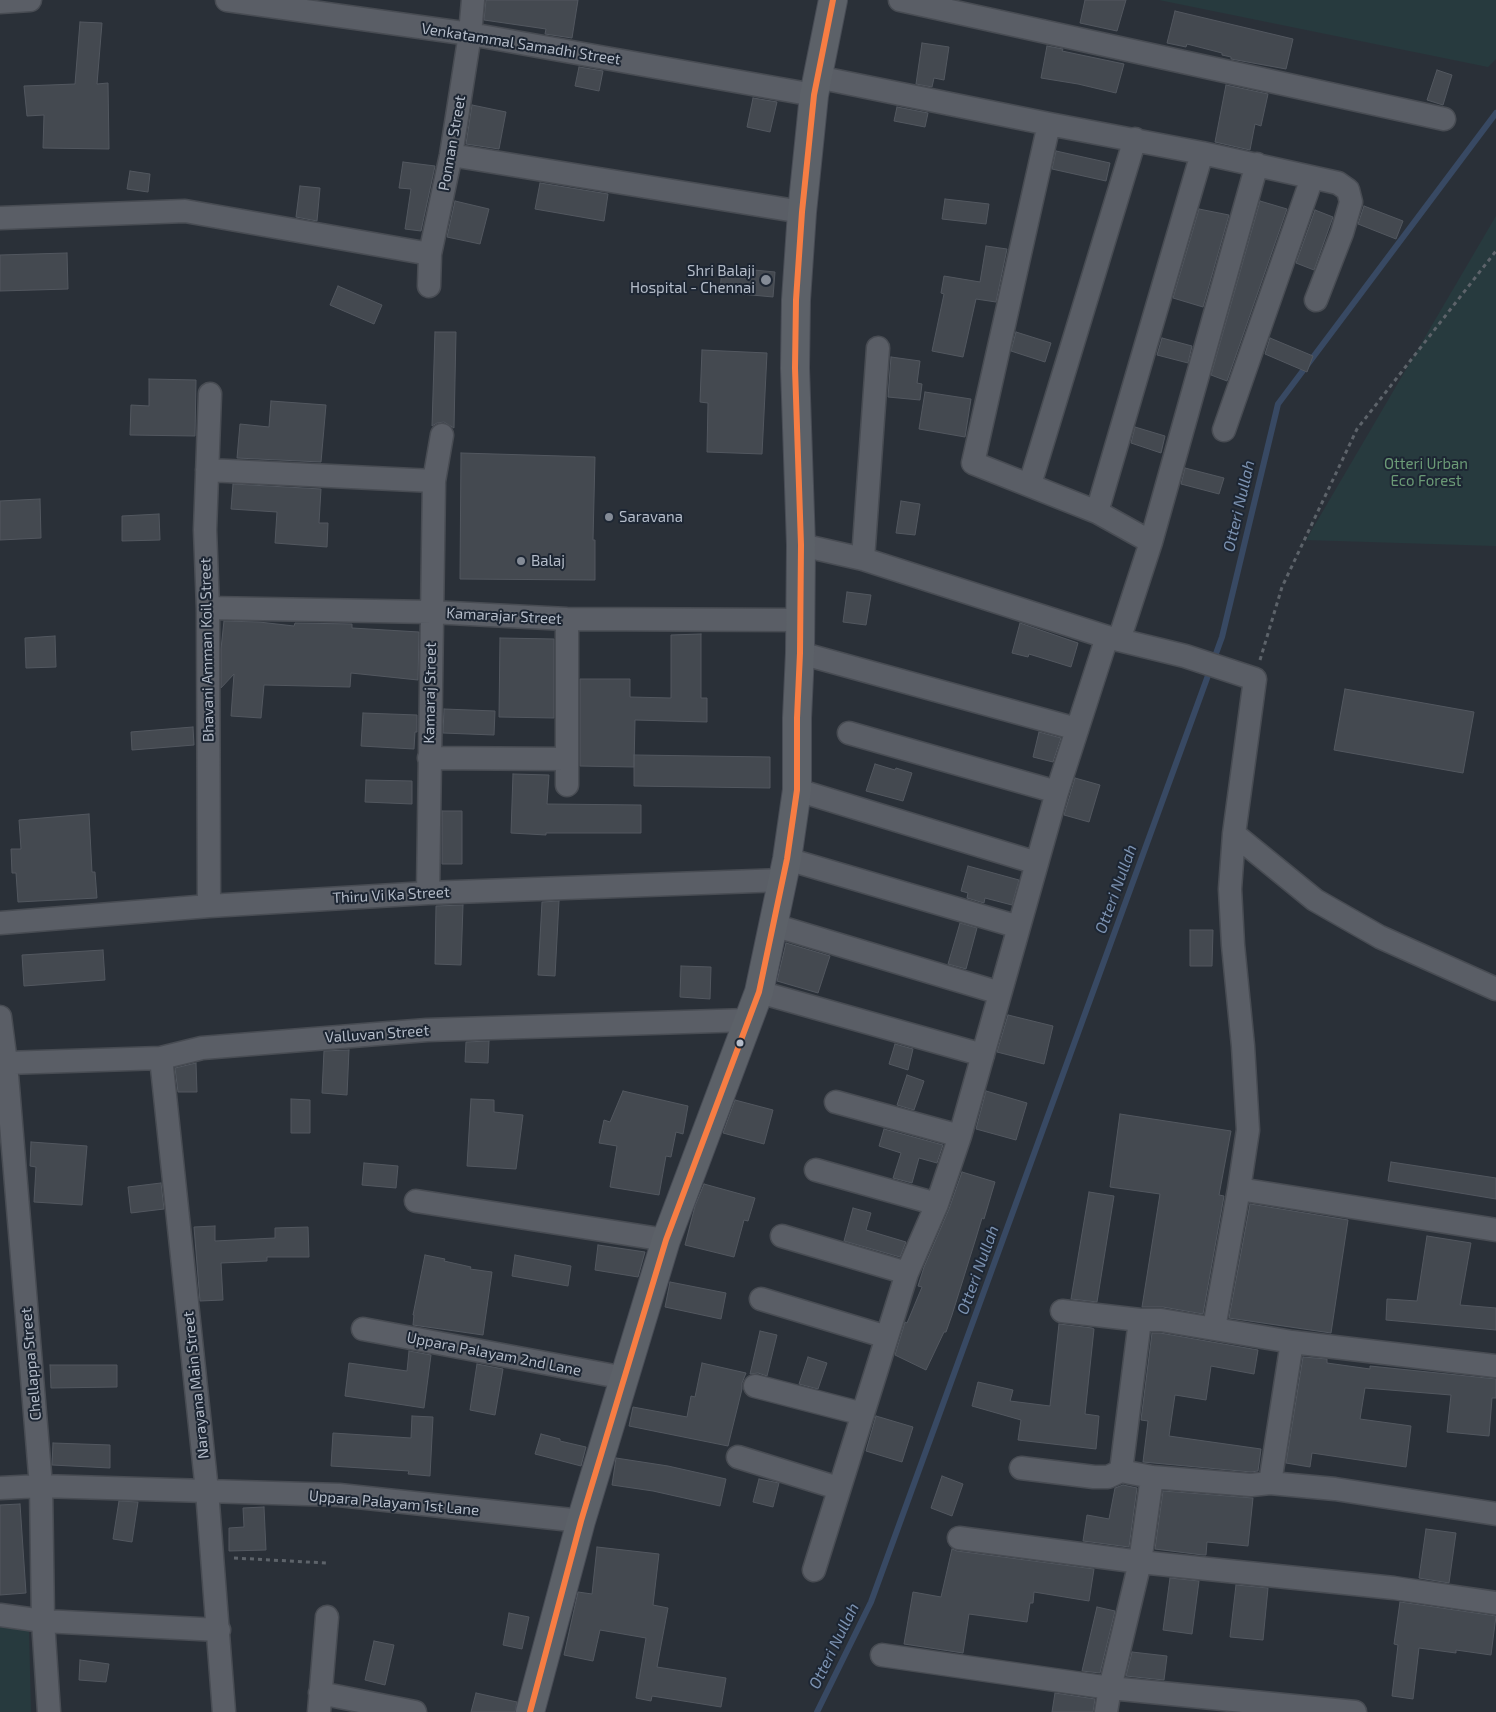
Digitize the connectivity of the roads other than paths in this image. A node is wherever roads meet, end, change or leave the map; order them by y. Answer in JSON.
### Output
{"nodes":[{"id":1,"x":30,"y":0,"type":"edge"},
{"id":2,"x":227,"y":0,"type":"edge"},
{"id":3,"x":473,"y":0,"type":"edge"},
{"id":4,"x":833,"y":0,"type":"edge"},
{"id":5,"x":900,"y":0,"type":"edge"},
{"id":6,"x":0,"y":2,"type":"edge"},
{"id":7,"x":470,"y":34,"type":"junction"},
{"id":8,"x":815,"y":86,"type":"junction"},
{"id":9,"x":1444,"y":119,"type":"dead end"},
{"id":10,"x":1049,"y":124,"type":"junction"},
{"id":11,"x":1135,"y":139,"type":"junction"},
{"id":12,"x":1202,"y":153,"type":"junction"},
{"id":13,"x":451,"y":155,"type":"junction"},
{"id":14,"x":1257,"y":164,"type":"junction"},
{"id":15,"x":1312,"y":178,"type":"junction"},
{"id":16,"x":802,"y":212,"type":"junction"},
{"id":17,"x":0,"y":218,"type":"edge"},
{"id":18,"x":430,"y":254,"type":"junction"},
{"id":19,"x":429,"y":286,"type":"dead end"},
{"id":20,"x":1316,"y":300,"type":"dead end"},
{"id":21,"x":878,"y":348,"type":"dead end"},
{"id":22,"x":210,"y":394,"type":"dead end"},
{"id":23,"x":1224,"y":430,"type":"dead end"},
{"id":24,"x":442,"y":435,"type":"dead end"},
{"id":25,"x":207,"y":470,"type":"junction"},
{"id":26,"x":434,"y":481,"type":"junction"},
{"id":27,"x":1030,"y":484,"type":"junction"},
{"id":28,"x":1097,"y":512,"type":"junction"},
{"id":29,"x":1151,"y":542,"type":"junction"},
{"id":30,"x":801,"y":545,"type":"junction"},
{"id":31,"x":863,"y":559,"type":"junction"},
{"id":32,"x":208,"y":608,"type":"junction"},
{"id":33,"x":431,"y":612,"type":"junction"},
{"id":34,"x":567,"y":619,"type":"junction"},
{"id":35,"x":800,"y":620,"type":"junction"},
{"id":36,"x":1113,"y":638,"type":"junction"},
{"id":37,"x":800,"y":653,"type":"junction"},
{"id":38,"x":1077,"y":729,"type":"junction"},
{"id":39,"x":849,"y":733,"type":"dead end"},
{"id":40,"x":429,"y":758,"type":"junction"},
{"id":41,"x":566,"y":759,"type":"junction"},
{"id":42,"x":567,"y":786,"type":"dead end"},
{"id":43,"x":797,"y":790,"type":"junction"},
{"id":44,"x":1057,"y":792,"type":"junction"},
{"id":45,"x":1234,"y":834,"type":"junction"},
{"id":46,"x":1037,"y":863,"type":"junction"},
{"id":47,"x":785,"y":870,"type":"junction"},
{"id":48,"x":428,"y":892,"type":"junction"},
{"id":49,"x":209,"y":906,"type":"junction"},
{"id":50,"x":0,"y":923,"type":"edge"},
{"id":51,"x":773,"y":925,"type":"junction"},
{"id":52,"x":1019,"y":927,"type":"junction"},
{"id":53,"x":1496,"y":989,"type":"edge"},
{"id":54,"x":759,"y":992,"type":"junction"},
{"id":55,"x":1000,"y":993,"type":"junction"},
{"id":56,"x":0,"y":1017,"type":"edge"},
{"id":57,"x":749,"y":1020,"type":"junction"},
{"id":58,"x":983,"y":1055,"type":"junction"},
{"id":59,"x":161,"y":1058,"type":"junction"},
{"id":60,"x":6,"y":1064,"type":"junction"},
{"id":61,"x":836,"y":1102,"type":"dead end"},
{"id":62,"x":960,"y":1136,"type":"junction"},
{"id":63,"x":816,"y":1170,"type":"dead end"},
{"id":64,"x":1239,"y":1189,"type":"junction"},
{"id":65,"x":416,"y":1201,"type":"dead end"},
{"id":66,"x":937,"y":1204,"type":"junction"},
{"id":67,"x":1496,"y":1230,"type":"edge"},
{"id":68,"x":782,"y":1236,"type":"dead end"},
{"id":69,"x":666,"y":1240,"type":"junction"},
{"id":70,"x":907,"y":1273,"type":"junction"},
{"id":71,"x":762,"y":1299,"type":"dead end"},
{"id":72,"x":1062,"y":1311,"type":"dead end"},
{"id":73,"x":1140,"y":1320,"type":"junction"},
{"id":74,"x":1214,"y":1328,"type":"junction"},
{"id":75,"x":363,"y":1329,"type":"dead end"},
{"id":76,"x":887,"y":1337,"type":"junction"},
{"id":77,"x":1292,"y":1342,"type":"junction"},
{"id":78,"x":1496,"y":1366,"type":"edge"},
{"id":79,"x":625,"y":1378,"type":"junction"},
{"id":80,"x":755,"y":1386,"type":"dead end"},
{"id":81,"x":863,"y":1414,"type":"junction"},
{"id":82,"x":738,"y":1457,"type":"dead end"},
{"id":83,"x":1021,"y":1468,"type":"dead end"},
{"id":84,"x":1121,"y":1471,"type":"junction"},
{"id":85,"x":1152,"y":1477,"type":"junction"},
{"id":86,"x":1270,"y":1483,"type":"junction"},
{"id":87,"x":42,"y":1486,"type":"junction"},
{"id":88,"x":0,"y":1488,"type":"edge"},
{"id":89,"x":838,"y":1488,"type":"junction"},
{"id":90,"x":207,"y":1491,"type":"junction"},
{"id":91,"x":1496,"y":1514,"type":"edge"},
{"id":92,"x":581,"y":1521,"type":"junction"},
{"id":93,"x":959,"y":1538,"type":"dead end"},
{"id":94,"x":1140,"y":1562,"type":"junction"},
{"id":95,"x":814,"y":1570,"type":"dead end"},
{"id":96,"x":1496,"y":1603,"type":"edge"},
{"id":97,"x":0,"y":1614,"type":"edge"},
{"id":98,"x":327,"y":1617,"type":"dead end"},
{"id":99,"x":43,"y":1620,"type":"junction"},
{"id":100,"x":219,"y":1630,"type":"junction"},
{"id":101,"x":882,"y":1655,"type":"dead end"},
{"id":102,"x":1110,"y":1688,"type":"junction"},
{"id":103,"x":319,"y":1703,"type":"edge"},
{"id":104,"x":49,"y":1712,"type":"edge"},
{"id":105,"x":224,"y":1712,"type":"edge"},
{"id":106,"x":415,"y":1712,"type":"edge"},
{"id":107,"x":530,"y":1712,"type":"edge"},
{"id":108,"x":1106,"y":1712,"type":"edge"},
{"id":109,"x":1355,"y":1712,"type":"edge"}],
"edges":[{"from":1,"to":6,"type":"street"},
{"from":2,"to":7,"type":"street","name":"Venkatammal Samadhi Street"},
{"from":3,"to":7,"type":"street","name":"Ponnan Street"},
{"from":4,"to":8,"type":"main road"},
{"from":5,"to":9,"type":"street"},
{"from":7,"to":8,"type":"street","name":"Venkatammal Samadhi Street"},
{"from":7,"to":13,"type":"street","name":"Ponnan Street"},
{"from":8,"to":10,"type":"street","name":"Venkatammal Samadhi Street"},
{"from":8,"to":16,"type":"main road"},
{"from":10,"to":11,"type":"street","name":"Venkatammal Samadhi Street"},
{"from":10,"to":27,"type":"street"},
{"from":11,"to":12,"type":"street","name":"Venkatammal Samadhi Street"},
{"from":11,"to":27,"type":"street"},
{"from":12,"to":14,"type":"street","name":"Venkatammal Samadhi Street"},
{"from":12,"to":28,"type":"street"},
{"from":13,"to":16,"type":"street"},
{"from":13,"to":18,"type":"street","name":"Ponnan Street"},
{"from":14,"to":15,"type":"street","name":"Venkatammal Samadhi Street"},
{"from":14,"to":29,"type":"street"},
{"from":15,"to":20,"type":"street","name":"Venkatammal Samadhi Street"},
{"from":15,"to":23,"type":"street"},
{"from":16,"to":30,"type":"main road"},
{"from":17,"to":18,"type":"street"},
{"from":18,"to":19,"type":"street","name":"Ponnan Street"},
{"from":21,"to":31,"type":"street"},
{"from":22,"to":25,"type":"street","name":"Bhavani Amman Koil Street"},
{"from":24,"to":26,"type":"street","name":"Kamaraj Street"},
{"from":25,"to":26,"type":"street"},
{"from":25,"to":32,"type":"street","name":"Bhavani Amman Koil Street"},
{"from":26,"to":33,"type":"street","name":"Kamaraj Street"},
{"from":27,"to":28,"type":"street"},
{"from":28,"to":29,"type":"street"},
{"from":29,"to":36,"type":"street"},
{"from":30,"to":31,"type":"street"},
{"from":30,"to":35,"type":"main road"},
{"from":31,"to":36,"type":"street"},
{"from":32,"to":33,"type":"street","name":"Kamarajar Street"},
{"from":32,"to":49,"type":"street","name":"Bhavani Amman Koil Street"},
{"from":33,"to":34,"type":"street","name":"Kamarajar Street"},
{"from":33,"to":40,"type":"street","name":"Kamaraj Street"},
{"from":34,"to":35,"type":"street","name":"Kamarajar Street"},
{"from":34,"to":41,"type":"street"},
{"from":35,"to":37,"type":"main road"},
{"from":36,"to":38,"type":"street"},
{"from":36,"to":45,"type":"street"},
{"from":37,"to":38,"type":"street"},
{"from":37,"to":43,"type":"main road"},
{"from":38,"to":44,"type":"street"},
{"from":39,"to":44,"type":"street"},
{"from":40,"to":41,"type":"street"},
{"from":40,"to":48,"type":"street","name":"Kamaraj Street"},
{"from":41,"to":42,"type":"street"},
{"from":43,"to":46,"type":"street"},
{"from":43,"to":47,"type":"main road"},
{"from":44,"to":46,"type":"street"},
{"from":45,"to":53,"type":"street"},
{"from":45,"to":64,"type":"street"},
{"from":46,"to":52,"type":"street"},
{"from":47,"to":48,"type":"street","name":"Thiru Vi Ka Street"},
{"from":47,"to":51,"type":"main road"},
{"from":47,"to":52,"type":"street","name":"Thiru Vi Ka Street"},
{"from":48,"to":49,"type":"street","name":"Thiru Vi Ka Street"},
{"from":49,"to":50,"type":"street","name":"Thiru Vi Ka Street"},
{"from":51,"to":54,"type":"main road"},
{"from":51,"to":55,"type":"street"},
{"from":52,"to":55,"type":"street"},
{"from":54,"to":57,"type":"main road"},
{"from":54,"to":58,"type":"street"},
{"from":55,"to":58,"type":"street"},
{"from":56,"to":60,"type":"street","name":"Chellappa Street"},
{"from":57,"to":59,"type":"street","name":"Valluvan Street"},
{"from":57,"to":69,"type":"main road"},
{"from":58,"to":62,"type":"street"},
{"from":59,"to":60,"type":"street","name":"Valluvan Street"},
{"from":59,"to":90,"type":"street","name":"Narayana Main Street"},
{"from":60,"to":87,"type":"street","name":"Chellappa Street"},
{"from":61,"to":62,"type":"street"},
{"from":62,"to":66,"type":"street"},
{"from":63,"to":66,"type":"street"},
{"from":64,"to":67,"type":"street"},
{"from":64,"to":74,"type":"street"},
{"from":65,"to":69,"type":"street"},
{"from":66,"to":70,"type":"street"},
{"from":68,"to":70,"type":"street"},
{"from":69,"to":79,"type":"main road"},
{"from":70,"to":76,"type":"street"},
{"from":71,"to":76,"type":"street"},
{"from":72,"to":73,"type":"street"},
{"from":73,"to":74,"type":"street"},
{"from":73,"to":84,"type":"street"},
{"from":74,"to":77,"type":"street"},
{"from":75,"to":79,"type":"street","name":"Uppara Palayam 2nd Lane"},
{"from":76,"to":81,"type":"street"},
{"from":77,"to":78,"type":"street"},
{"from":77,"to":86,"type":"street"},
{"from":79,"to":92,"type":"main road"},
{"from":80,"to":81,"type":"street"},
{"from":81,"to":89,"type":"street"},
{"from":82,"to":89,"type":"street"},
{"from":83,"to":84,"type":"street"},
{"from":84,"to":85,"type":"street"},
{"from":85,"to":86,"type":"street"},
{"from":85,"to":94,"type":"street"},
{"from":86,"to":91,"type":"street"},
{"from":87,"to":88,"type":"street","name":"Uppara Palayam 1st Lane"},
{"from":87,"to":90,"type":"street","name":"Uppara Palayam 1st Lane"},
{"from":87,"to":99,"type":"street","name":"Chellappa Street"},
{"from":89,"to":95,"type":"street"},
{"from":90,"to":92,"type":"street","name":"Uppara Palayam 1st Lane"},
{"from":90,"to":100,"type":"street","name":"Narayana Main Street"},
{"from":92,"to":107,"type":"main road"},
{"from":93,"to":94,"type":"street"},
{"from":94,"to":96,"type":"street"},
{"from":94,"to":102,"type":"street"},
{"from":97,"to":99,"type":"street"},
{"from":98,"to":103,"type":"street"},
{"from":99,"to":100,"type":"street"},
{"from":99,"to":104,"type":"street","name":"Chellappa Street"},
{"from":100,"to":105,"type":"street","name":"Narayana Main Street"},
{"from":101,"to":102,"type":"street"},
{"from":102,"to":108,"type":"street"},
{"from":102,"to":109,"type":"street"},
{"from":103,"to":106,"type":"street"}]}
